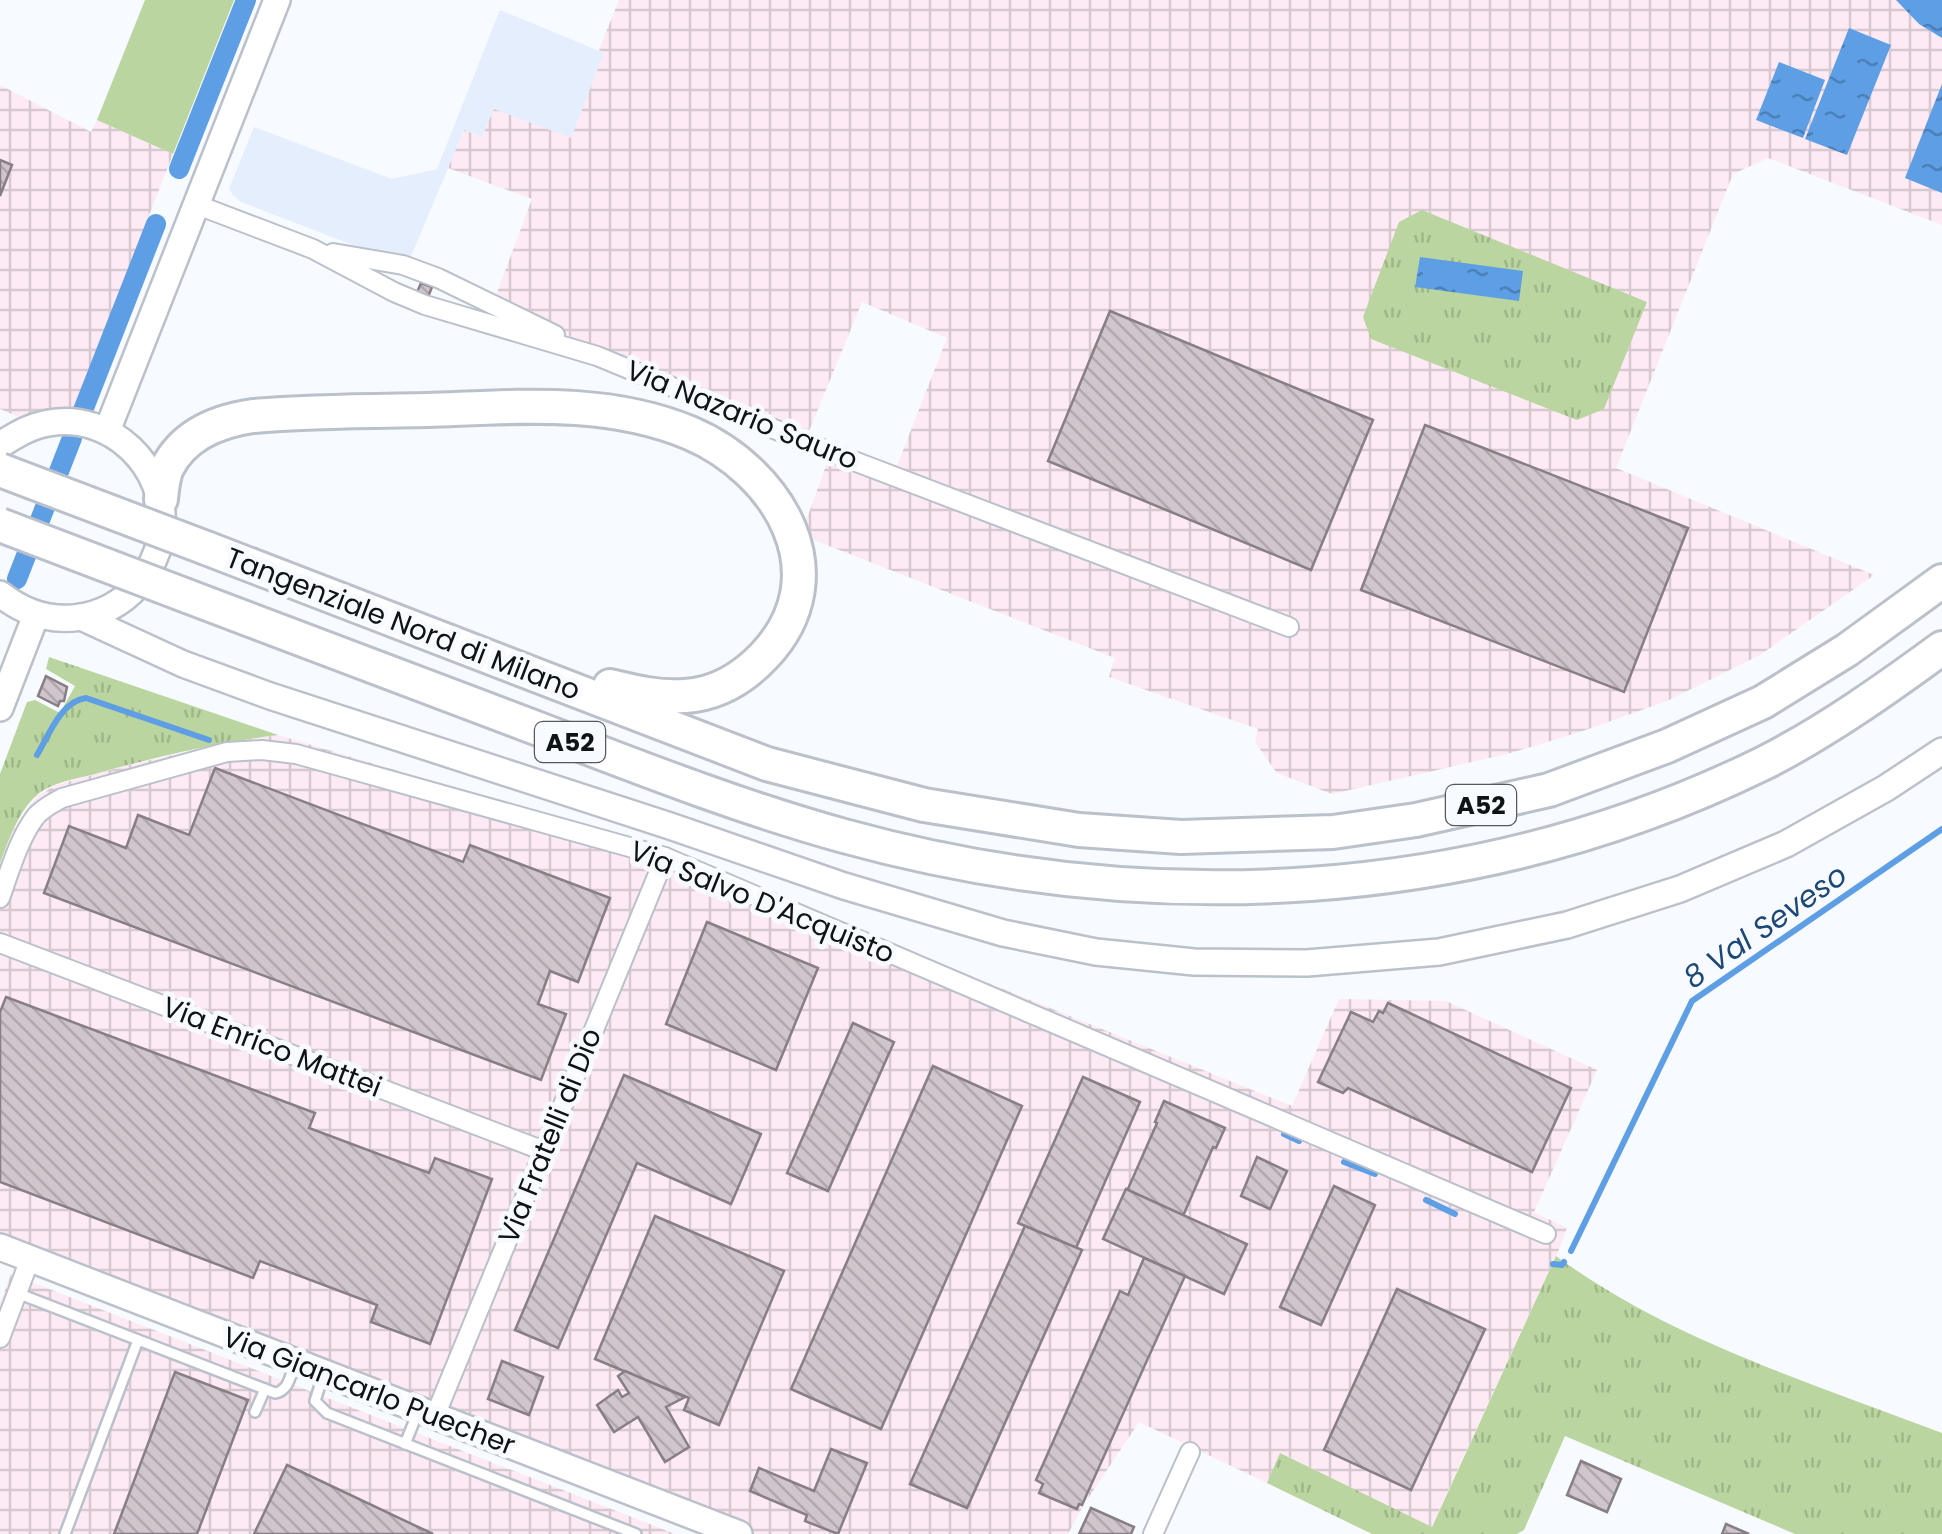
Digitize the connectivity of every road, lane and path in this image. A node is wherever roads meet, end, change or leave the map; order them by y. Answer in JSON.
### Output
{"nodes":[{"id":1,"x":277,"y":0,"type":"edge"},
{"id":2,"x":195,"y":204,"type":"junction"},
{"id":3,"x":313,"y":250,"type":"junction"},
{"id":4,"x":597,"y":356,"type":"junction"},
{"id":5,"x":107,"y":432,"type":"junction"},
{"id":6,"x":0,"y":445,"type":"edge"},
{"id":7,"x":0,"y":470,"type":"edge"},
{"id":8,"x":160,"y":500,"type":"junction"},
{"id":9,"x":0,"y":525,"type":"edge"},
{"id":10,"x":1942,"y":580,"type":"edge"},
{"id":11,"x":0,"y":594,"type":"edge"},
{"id":12,"x":122,"y":600,"type":"junction"},
{"id":13,"x":364,"y":609,"type":"junction"},
{"id":14,"x":36,"y":615,"type":"junction"},
{"id":15,"x":81,"y":618,"type":"junction"},
{"id":16,"x":1289,"y":627,"type":"dead end"},
{"id":17,"x":145,"y":646,"type":"junction"},
{"id":18,"x":1942,"y":648,"type":"edge"},
{"id":19,"x":0,"y":708,"type":"edge"},
{"id":20,"x":1942,"y":751,"type":"edge"},
{"id":21,"x":665,"y":856,"type":"junction"},
{"id":22,"x":0,"y":898,"type":"edge"},
{"id":23,"x":0,"y":943,"type":"edge"},
{"id":24,"x":544,"y":1151,"type":"junction"},
{"id":25,"x":1546,"y":1234,"type":"dead end"},
{"id":26,"x":0,"y":1247,"type":"edge"},
{"id":27,"x":30,"y":1259,"type":"junction"},
{"id":28,"x":17,"y":1294,"type":"junction"},
{"id":29,"x":0,"y":1338,"type":"edge"},
{"id":30,"x":138,"y":1340,"type":"junction"},
{"id":31,"x":296,"y":1362,"type":"junction"},
{"id":32,"x":324,"y":1373,"type":"junction"},
{"id":33,"x":264,"y":1389,"type":"junction"},
{"id":34,"x":255,"y":1412,"type":"dead end"},
{"id":35,"x":427,"y":1413,"type":"junction"},
{"id":36,"x":405,"y":1444,"type":"junction"},
{"id":37,"x":1190,"y":1452,"type":"dead end"},
{"id":38,"x":65,"y":1534,"type":"edge"},
{"id":39,"x":636,"y":1534,"type":"edge"},
{"id":40,"x":739,"y":1534,"type":"edge"},
{"id":41,"x":1153,"y":1534,"type":"edge"}],
"edges":[{"from":1,"to":2,"type":"main road"},
{"from":2,"to":3,"type":"street","name":"Via Nazario Sauro"},
{"from":2,"to":5,"type":"main road"},
{"from":3,"to":4,"type":"street","name":"Via Nazario Sauro"},
{"from":3,"to":4,"type":"street"},
{"from":4,"to":16,"type":"street","name":"Via Nazario Sauro"},
{"from":5,"to":6,"type":"main road"},
{"from":5,"to":8,"type":"main road"},
{"from":7,"to":13,"type":"highway","name":"Tangenziale Nord di Milano","number":"A52","bridge":true},
{"from":8,"to":12,"type":"main road"},
{"from":8,"to":13,"type":"highway"},
{"from":9,"to":18,"type":"highway","name":"Tangenziale Nord di Milano","number":"A52","bridge":true},
{"from":10,"to":13,"type":"highway","name":"Tangenziale Nord di Milano","number":"A52"},
{"from":11,"to":14,"type":"main road"},
{"from":12,"to":15,"type":"main road"},
{"from":12,"to":17,"type":"main road"},
{"from":14,"to":15,"type":"main road"},
{"from":14,"to":19,"type":"main road"},
{"from":15,"to":17,"type":"main road"},
{"from":17,"to":20,"type":"main road"},
{"from":21,"to":22,"type":"street","name":"Via Salvo D'Acquisto"},
{"from":21,"to":24,"type":"street","name":"Via Fratelli di Dio"},
{"from":21,"to":25,"type":"street","name":"Via Salvo D'Acquisto"},
{"from":23,"to":24,"type":"street","name":"Via Enrico Mattei"},
{"from":24,"to":35,"type":"street","name":"Via Fratelli di Dio"},
{"from":26,"to":27,"type":"main road","name":"Via Giancarlo Puecher"},
{"from":27,"to":28,"type":"street"},
{"from":27,"to":31,"type":"main road","name":"Via Giancarlo Puecher"},
{"from":28,"to":29,"type":"street"},
{"from":28,"to":30,"type":"lane"},
{"from":30,"to":33,"type":"lane"},
{"from":30,"to":38,"type":"lane"},
{"from":31,"to":32,"type":"main road","name":"Via Giancarlo Puecher"},
{"from":31,"to":33,"type":"lane"},
{"from":32,"to":35,"type":"main road","name":"Via Giancarlo Puecher"},
{"from":32,"to":36,"type":"lane"},
{"from":33,"to":34,"type":"lane"},
{"from":35,"to":36,"type":"lane"},
{"from":35,"to":40,"type":"main road","name":"Via Giancarlo Puecher"},
{"from":36,"to":39,"type":"lane"},
{"from":37,"to":41,"type":"street"}]}
